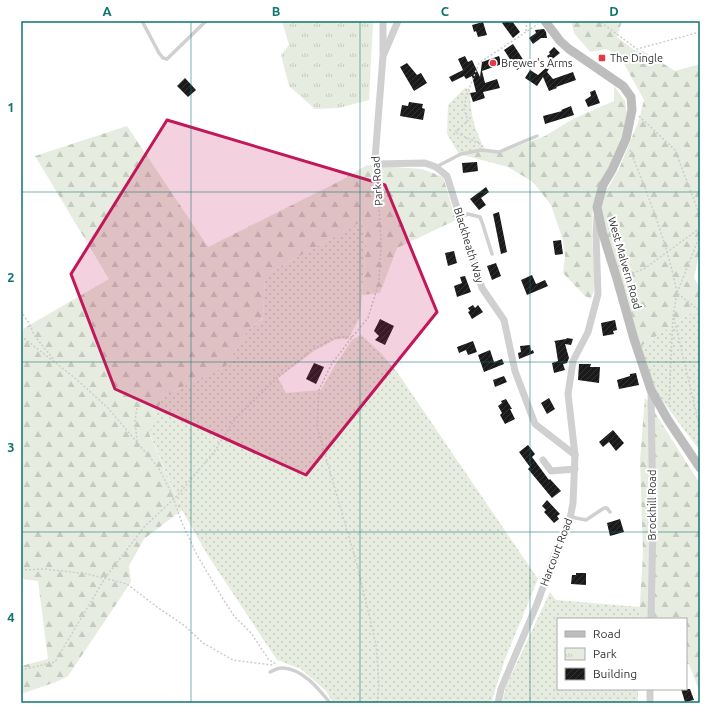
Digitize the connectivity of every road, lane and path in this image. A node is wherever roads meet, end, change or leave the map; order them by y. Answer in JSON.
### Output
{"nodes":[{"id":1,"x":142,"y":21,"type":"edge"},
{"id":2,"x":206,"y":21,"type":"edge"},
{"id":3,"x":382,"y":21,"type":"edge"},
{"id":4,"x":398,"y":21,"type":"edge"},
{"id":5,"x":526,"y":21,"type":"edge"},
{"id":6,"x":589,"y":21,"type":"edge"},
{"id":7,"x":543,"y":22,"type":"edge"},
{"id":8,"x":526,"y":31,"type":"junction"},
{"id":9,"x":700,"y":32,"type":"edge"},
{"id":10,"x":383,"y":56,"type":"junction"},
{"id":11,"x":632,"y":110,"type":"junction"},
{"id":12,"x":537,"y":136,"type":"dead end"},
{"id":13,"x":626,"y":139,"type":"junction"},
{"id":14,"x":481,"y":150,"type":"junction"},
{"id":15,"x":376,"y":162,"type":"junction"},
{"id":16,"x":436,"y":167,"type":"junction"},
{"id":17,"x":597,"y":207,"type":"junction"},
{"id":18,"x":700,"y":216,"type":"edge"},
{"id":19,"x":460,"y":217,"type":"junction"},
{"id":20,"x":700,"y":228,"type":"edge"},
{"id":21,"x":700,"y":235,"type":"edge"},
{"id":22,"x":492,"y":254,"type":"dead end"},
{"id":23,"x":617,"y":279,"type":"junction"},
{"id":24,"x":677,"y":293,"type":"junction"},
{"id":25,"x":21,"y":311,"type":"edge"},
{"id":26,"x":700,"y":311,"type":"edge"},
{"id":27,"x":673,"y":316,"type":"junction"},
{"id":28,"x":21,"y":336,"type":"edge"},
{"id":29,"x":352,"y":337,"type":"junction"},
{"id":30,"x":56,"y":363,"type":"junction"},
{"id":31,"x":651,"y":390,"type":"junction"},
{"id":32,"x":669,"y":406,"type":"dead end"},
{"id":33,"x":137,"y":408,"type":"dead end"},
{"id":34,"x":700,"y":429,"type":"edge"},
{"id":35,"x":138,"y":442,"type":"junction"},
{"id":36,"x":575,"y":455,"type":"junction"},
{"id":37,"x":543,"y":460,"type":"dead end"},
{"id":38,"x":700,"y":468,"type":"edge"},
{"id":39,"x":575,"y":470,"type":"junction"},
{"id":40,"x":173,"y":499,"type":"junction"},
{"id":41,"x":610,"y":512,"type":"dead end"},
{"id":42,"x":571,"y":517,"type":"junction"},
{"id":43,"x":21,"y":570,"type":"edge"},
{"id":44,"x":105,"y":578,"type":"junction"},
{"id":45,"x":651,"y":618,"type":"edge"},
{"id":46,"x":21,"y":670,"type":"edge"},
{"id":47,"x":270,"y":672,"type":"dead end"},
{"id":48,"x":650,"y":690,"type":"edge"},
{"id":49,"x":330,"y":703,"type":"edge"},
{"id":50,"x":377,"y":703,"type":"edge"},
{"id":51,"x":498,"y":703,"type":"edge"},
{"id":52,"x":650,"y":703,"type":"edge"}],
"edges":[{"from":1,"to":2,"type":"lane"},
{"from":3,"to":10,"type":"street"},
{"from":4,"to":10,"type":"street","name":"Park Road"},
{"from":5,"to":8,"type":"path"},
{"from":6,"to":9,"type":"path"},
{"from":7,"to":8,"type":"path"},
{"from":7,"to":11,"type":"main road","name":"West Malvern Road"},
{"from":8,"to":14,"type":"path"},
{"from":10,"to":15,"type":"street","name":"Park Road"},
{"from":11,"to":13,"type":"main road","name":"West Malvern Road"},
{"from":11,"to":18,"type":"path"},
{"from":12,"to":14,"type":"lane"},
{"from":13,"to":17,"type":"main road","name":"West Malvern Road"},
{"from":13,"to":24,"type":"path"},
{"from":14,"to":16,"type":"lane"},
{"from":15,"to":16,"type":"street"},
{"from":15,"to":29,"type":"path","name":"Park Road"},
{"from":16,"to":19,"type":"street","name":"Blackheath Way"},
{"from":17,"to":23,"type":"main road","name":"West Malvern Road"},
{"from":17,"to":36,"type":"street","name":"Harcourt Road"},
{"from":19,"to":22,"type":"lane"},
{"from":19,"to":36,"type":"street","name":"Blackheath Way"},
{"from":20,"to":23,"type":"path"},
{"from":21,"to":24,"type":"path"},
{"from":23,"to":31,"type":"main road","name":"West Malvern Road"},
{"from":24,"to":26,"type":"path"},
{"from":24,"to":27,"type":"path"},
{"from":25,"to":30,"type":"path"},
{"from":27,"to":32,"type":"path"},
{"from":27,"to":34,"type":"path"},
{"from":28,"to":30,"type":"path"},
{"from":29,"to":40,"type":"path"},
{"from":29,"to":50,"type":"path","name":"Park Road"},
{"from":30,"to":35,"type":"path"},
{"from":31,"to":38,"type":"main road","name":"West Malvern Road"},
{"from":31,"to":45,"type":"street","name":"Brockhill Road"},
{"from":33,"to":35,"type":"path"},
{"from":35,"to":40,"type":"path"},
{"from":36,"to":39,"type":"street","name":"Harcourt Road"},
{"from":37,"to":39,"type":"street"},
{"from":39,"to":42,"type":"street","name":"Harcourt Road"},
{"from":40,"to":44,"type":"path"},
{"from":40,"to":44,"type":"path"},
{"from":41,"to":42,"type":"lane"},
{"from":42,"to":51,"type":"street","name":"Harcourt Road"},
{"from":43,"to":44,"type":"path"},
{"from":44,"to":46,"type":"path"},
{"from":47,"to":49,"type":"lane"},
{"from":48,"to":52,"type":"street"}]}
